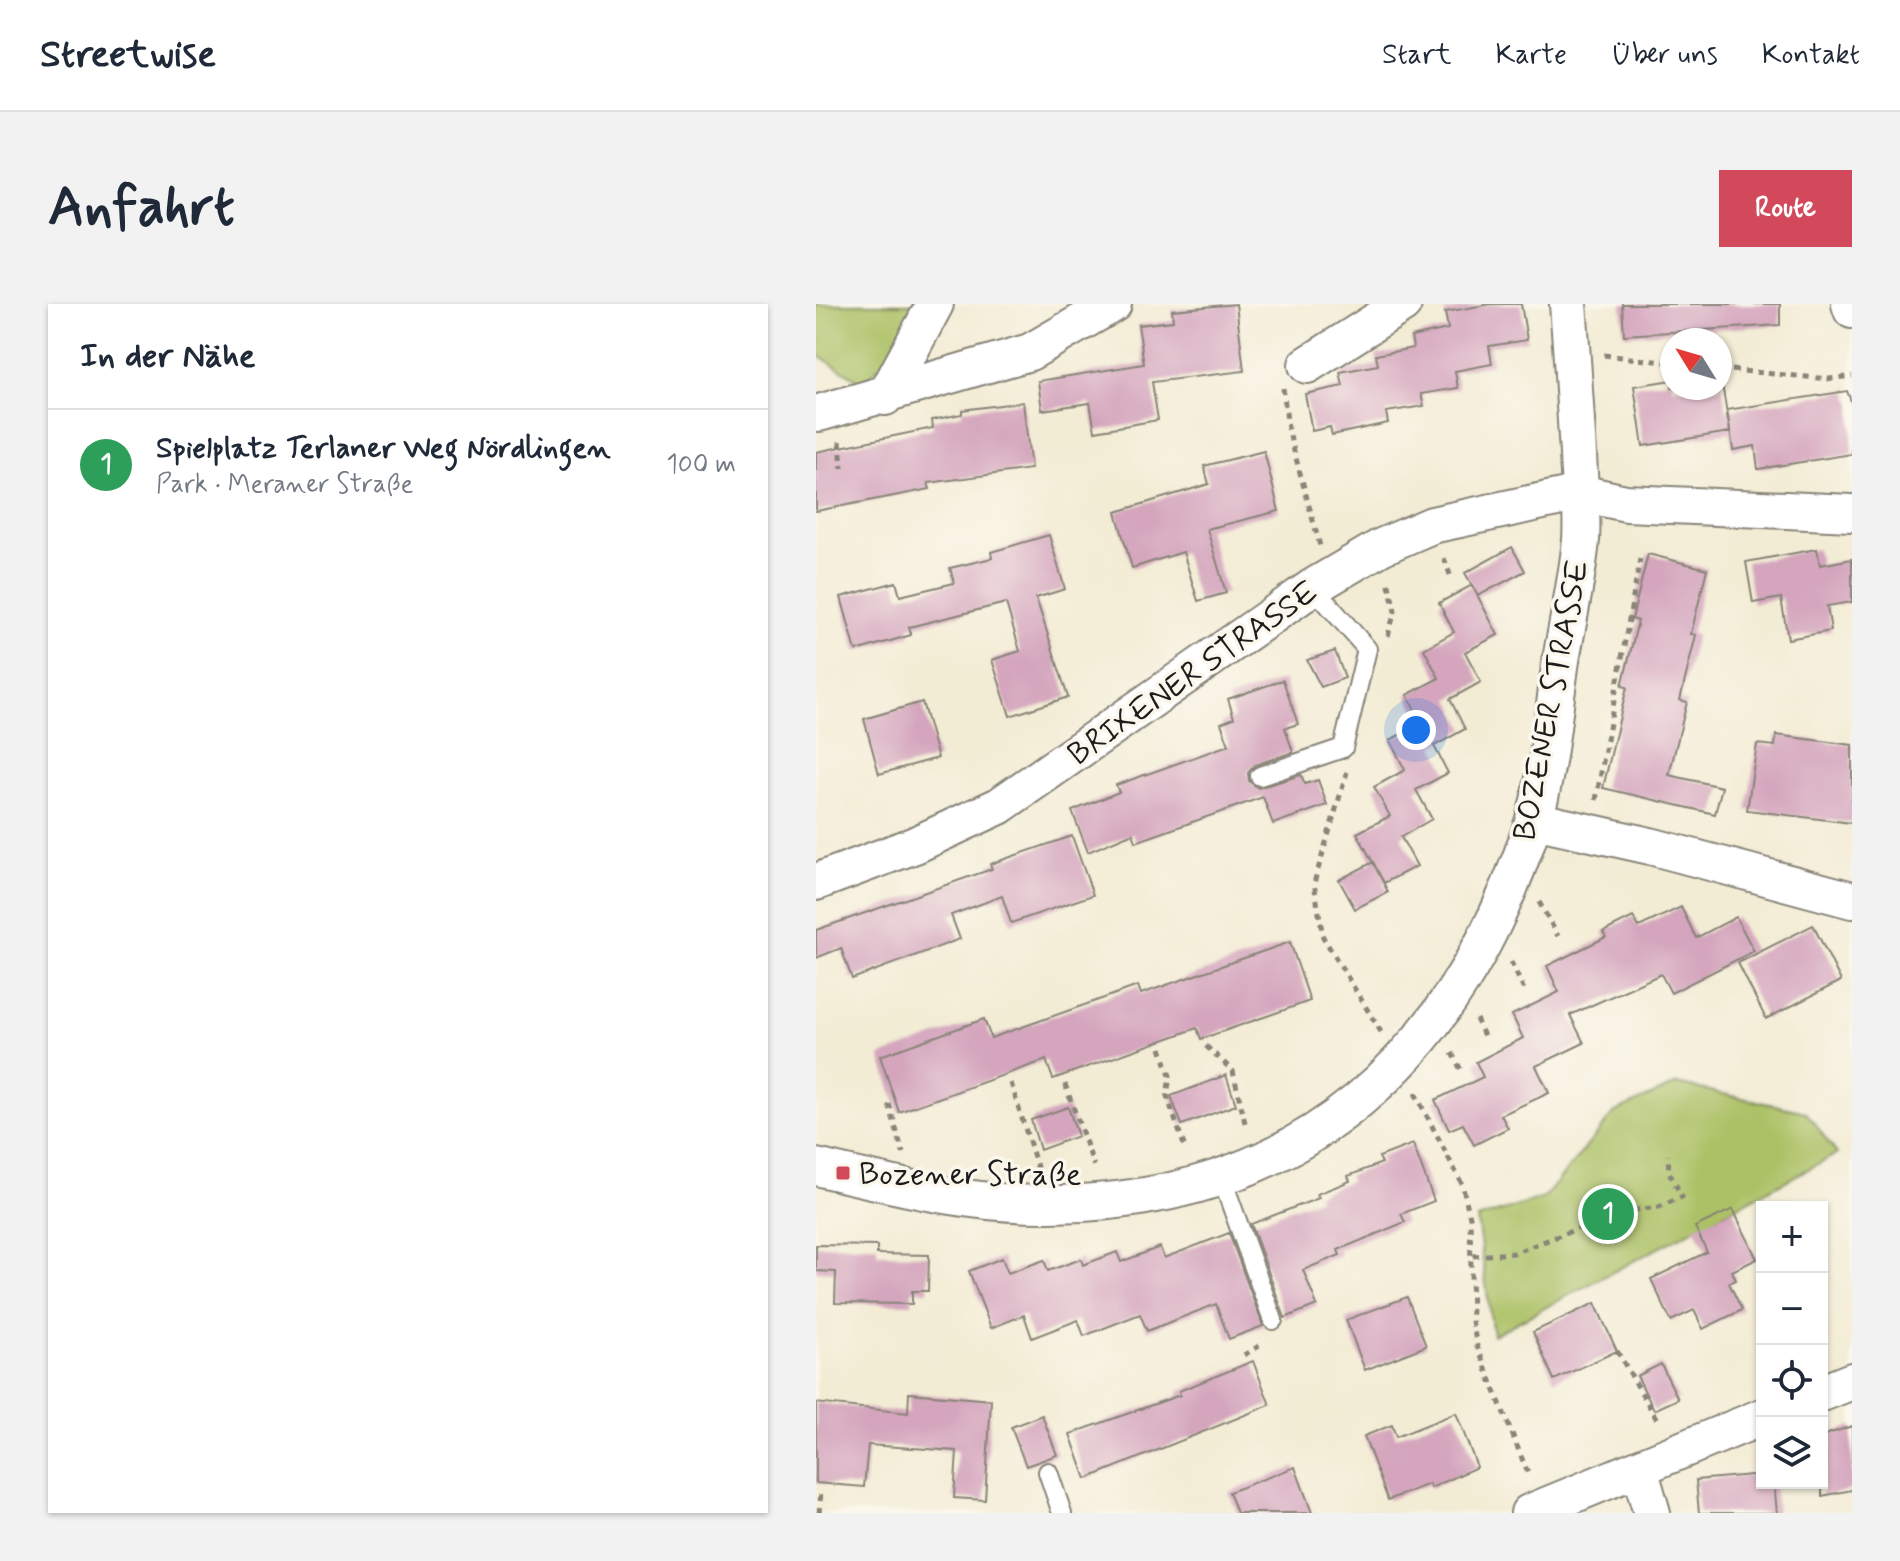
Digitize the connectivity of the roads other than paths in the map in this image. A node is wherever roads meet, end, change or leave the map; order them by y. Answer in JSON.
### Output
{"nodes":[{"id":1,"x":935,"y":304,"type":"edge"},
{"id":2,"x":1403,"y":304,"type":"edge"},
{"id":3,"x":1568,"y":304,"type":"edge"},
{"id":4,"x":1850,"y":304,"type":"edge"},
{"id":5,"x":1106,"y":307,"type":"edge"},
{"id":6,"x":1852,"y":310,"type":"edge"},
{"id":7,"x":1307,"y":365,"type":"road end"},
{"id":8,"x":885,"y":397,"type":"junction"},
{"id":9,"x":819,"y":413,"type":"dead end"},
{"id":10,"x":1580,"y":493,"type":"junction"},
{"id":11,"x":1852,"y":513,"type":"edge"},
{"id":12,"x":1321,"y":582,"type":"junction"},
{"id":13,"x":1260,"y":776,"type":"dead end"},
{"id":14,"x":1534,"y":820,"type":"junction"},
{"id":15,"x":816,"y":882,"type":"edge"},
{"id":16,"x":1852,"y":900,"type":"edge"},
{"id":17,"x":816,"y":1167,"type":"edge"},
{"id":18,"x":1210,"y":1182,"type":"junction"},
{"id":19,"x":1273,"y":1320,"type":"dead end"},
{"id":20,"x":1852,"y":1381,"type":"edge"},
{"id":21,"x":1828,"y":1391,"type":"edge"},
{"id":22,"x":1756,"y":1420,"type":"edge"},
{"id":23,"x":1639,"y":1468,"type":"junction"},
{"id":24,"x":1048,"y":1472,"type":"dead end"},
{"id":25,"x":1062,"y":1513,"type":"edge"},
{"id":26,"x":1529,"y":1513,"type":"edge"},
{"id":27,"x":1652,"y":1513,"type":"edge"}],
"edges":[{"from":1,"to":8,"type":"street"},
{"from":2,"to":7,"type":"street"},
{"from":3,"to":10,"type":"street","name":"BOZENER STRASSE"},
{"from":4,"to":6,"type":"street"},
{"from":5,"to":8,"type":"street"},
{"from":8,"to":9,"type":"street"},
{"from":10,"to":11,"type":"street"},
{"from":10,"to":12,"type":"street","name":"BRIXENER STRASSE"},
{"from":10,"to":14,"type":"street","name":"BOZENER STRASSE"},
{"from":12,"to":13,"type":"lane"},
{"from":12,"to":15,"type":"street","name":"BRIXENER STRASSE"},
{"from":14,"to":16,"type":"street"},
{"from":14,"to":18,"type":"street","name":"BOZENER STRASSE"},
{"from":17,"to":18,"type":"street","name":"BOZENER STRASSE"},
{"from":18,"to":19,"type":"lane"},
{"from":20,"to":21,"type":"street"},
{"from":22,"to":23,"type":"street"},
{"from":23,"to":26,"type":"street"},
{"from":23,"to":27,"type":"street"},
{"from":24,"to":25,"type":"lane"}]}
